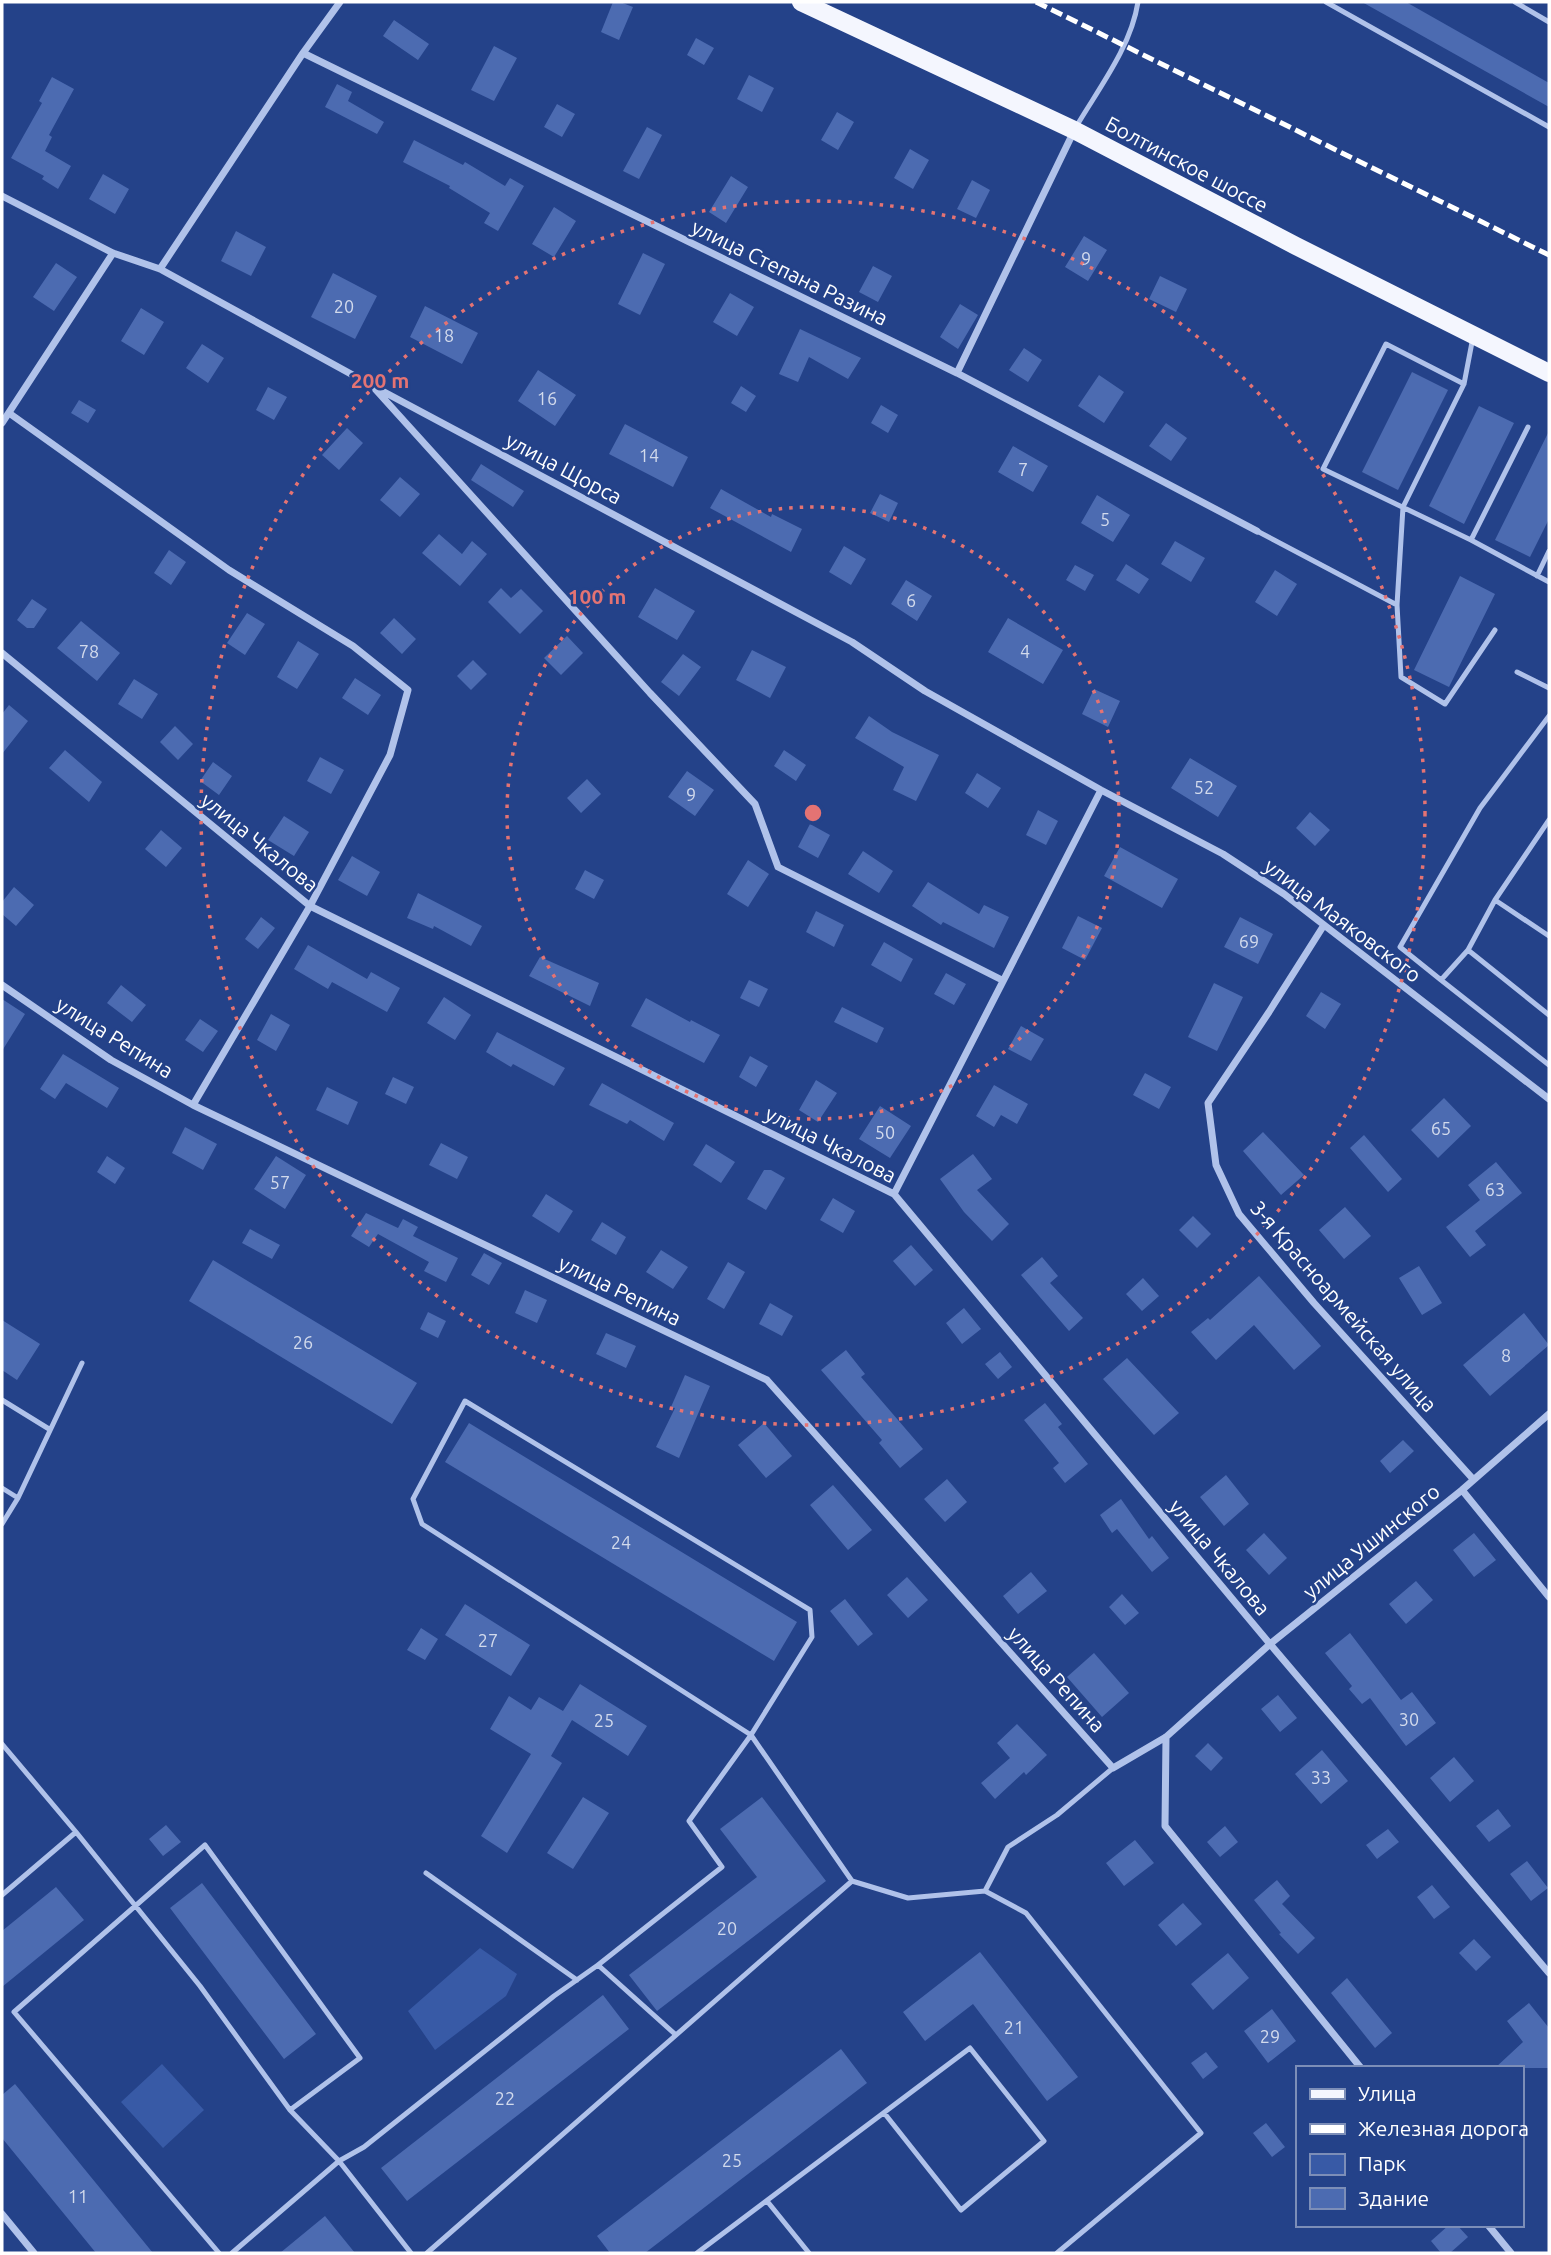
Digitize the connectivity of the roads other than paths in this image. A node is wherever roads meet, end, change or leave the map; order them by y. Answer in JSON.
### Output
{"nodes":[{"id":1,"x":340,"y":2,"type":"edge"},
{"id":2,"x":801,"y":2,"type":"edge"},
{"id":3,"x":1138,"y":2,"type":"edge"},
{"id":4,"x":1326,"y":2,"type":"edge"},
{"id":5,"x":1515,"y":2,"type":"edge"},
{"id":6,"x":1549,"y":22,"type":"edge"},
{"id":7,"x":303,"y":53,"type":"junction"},
{"id":8,"x":1549,"y":127,"type":"edge"},
{"id":9,"x":1074,"y":130,"type":"junction"},
{"id":10,"x":2,"y":196,"type":"edge"},
{"id":11,"x":113,"y":253,"type":"junction"},
{"id":12,"x":160,"y":269,"type":"junction"},
{"id":13,"x":1474,"y":335,"type":"junction"},
{"id":14,"x":957,"y":373,"type":"junction"},
{"id":15,"x":1549,"y":373,"type":"edge"},
{"id":16,"x":1464,"y":384,"type":"junction"},
{"id":17,"x":371,"y":385,"type":"junction"},
{"id":18,"x":9,"y":413,"type":"junction"},
{"id":19,"x":2,"y":423,"type":"edge"},
{"id":20,"x":1528,"y":427,"type":"dead end"},
{"id":21,"x":1402,"y":507,"type":"junction"},
{"id":22,"x":1257,"y":531,"type":"joint"},
{"id":23,"x":1471,"y":540,"type":"junction"},
{"id":24,"x":1549,"y":551,"type":"edge"},
{"id":25,"x":1537,"y":576,"type":"junction"},
{"id":26,"x":1549,"y":582,"type":"edge"},
{"id":27,"x":1396,"y":605,"type":"junction"},
{"id":28,"x":1495,"y":630,"type":"dead end"},
{"id":29,"x":2,"y":653,"type":"edge"},
{"id":30,"x":1517,"y":672,"type":"dead end"},
{"id":31,"x":1549,"y":688,"type":"edge"},
{"id":32,"x":1549,"y":716,"type":"edge"},
{"id":33,"x":1101,"y":790,"type":"junction"},
{"id":34,"x":1549,"y":820,"type":"edge"},
{"id":35,"x":1495,"y":900,"type":"junction"},
{"id":36,"x":310,"y":906,"type":"junction"},
{"id":37,"x":1324,"y":925,"type":"junction"},
{"id":38,"x":1549,"y":936,"type":"edge"},
{"id":39,"x":1468,"y":950,"type":"junction"},
{"id":40,"x":1002,"y":980,"type":"junction"},
{"id":41,"x":1441,"y":980,"type":"junction"},
{"id":42,"x":2,"y":985,"type":"edge"},
{"id":43,"x":1549,"y":1015,"type":"edge"},
{"id":44,"x":1549,"y":1065,"type":"edge"},
{"id":45,"x":1549,"y":1100,"type":"edge"},
{"id":46,"x":193,"y":1105,"type":"junction"},
{"id":47,"x":894,"y":1194,"type":"junction"},
{"id":48,"x":82,"y":1363,"type":"dead end"},
{"id":49,"x":2,"y":1400,"type":"edge"},
{"id":50,"x":1549,"y":1414,"type":"edge"},
{"id":51,"x":49,"y":1429,"type":"junction"},
{"id":52,"x":1473,"y":1479,"type":"junction"},
{"id":53,"x":2,"y":1488,"type":"edge"},
{"id":54,"x":1462,"y":1490,"type":"junction"},
{"id":55,"x":18,"y":1498,"type":"junction"},
{"id":56,"x":2,"y":1524,"type":"edge"},
{"id":57,"x":1549,"y":1597,"type":"edge"},
{"id":58,"x":1270,"y":1644,"type":"junction"},
{"id":59,"x":751,"y":1735,"type":"junction"},
{"id":60,"x":1166,"y":1737,"type":"junction"},
{"id":61,"x":2,"y":1744,"type":"edge"},
{"id":62,"x":4,"y":1753,"type":"edge"},
{"id":63,"x":1113,"y":1768,"type":"junction"},
{"id":64,"x":76,"y":1832,"type":"junction"},
{"id":65,"x":426,"y":1873,"type":"dead end"},
{"id":66,"x":852,"y":1881,"type":"junction"},
{"id":67,"x":985,"y":1891,"type":"junction"},
{"id":68,"x":2,"y":1895,"type":"edge"},
{"id":69,"x":135,"y":1906,"type":"junction"},
{"id":70,"x":598,"y":1965,"type":"junction"},
{"id":71,"x":1549,"y":1973,"type":"edge"},
{"id":72,"x":577,"y":1980,"type":"junction"},
{"id":73,"x":676,"y":2035,"type":"junction"},
{"id":74,"x":1359,"y":2066,"type":"edge"},
{"id":75,"x":290,"y":2110,"type":"junction"},
{"id":76,"x":885,"y":2114,"type":"junction"},
{"id":77,"x":339,"y":2161,"type":"junction"},
{"id":78,"x":767,"y":2201,"type":"junction"},
{"id":79,"x":2,"y":2214,"type":"edge"},
{"id":80,"x":1490,"y":2227,"type":"edge"},
{"id":81,"x":34,"y":2253,"type":"edge"},
{"id":82,"x":219,"y":2253,"type":"edge"},
{"id":83,"x":232,"y":2253,"type":"edge"},
{"id":84,"x":411,"y":2253,"type":"edge"},
{"id":85,"x":426,"y":2253,"type":"edge"},
{"id":86,"x":697,"y":2253,"type":"edge"},
{"id":87,"x":809,"y":2253,"type":"edge"},
{"id":88,"x":1057,"y":2253,"type":"edge"},
{"id":89,"x":1511,"y":2253,"type":"edge"}],
"edges":[{"from":1,"to":7,"type":"street"},
{"from":2,"to":9,"type":"main road","name":"Болтинское шоссе"},
{"from":3,"to":9,"type":"lane"},
{"from":4,"to":8,"type":"lane"},
{"from":5,"to":6,"type":"lane"},
{"from":7,"to":12,"type":"street"},
{"from":7,"to":14,"type":"street","name":"улица Степана Разина"},
{"from":9,"to":13,"type":"main road","name":"Болтинское шоссе"},
{"from":9,"to":14,"type":"street"},
{"from":10,"to":11,"type":"street","name":"улица Щорса"},
{"from":11,"to":12,"type":"street","name":"улица Щорса"},
{"from":11,"to":18,"type":"street"},
{"from":12,"to":17,"type":"street","name":"улица Щорса"},
{"from":13,"to":15,"type":"main road","name":"Болтинское шоссе"},
{"from":13,"to":16,"type":"lane"},
{"from":14,"to":22,"type":"street","name":"улица Степана Разина"},
{"from":16,"to":21,"type":"lane"},
{"from":16,"to":21,"type":"lane"},
{"from":17,"to":33,"type":"street","name":"улица Щорса"},
{"from":17,"to":40,"type":"street"},
{"from":18,"to":19,"type":"street"},
{"from":18,"to":36,"type":"street"},
{"from":20,"to":23,"type":"lane"},
{"from":21,"to":23,"type":"lane"},
{"from":21,"to":27,"type":"lane"},
{"from":22,"to":27,"type":"lane"},
{"from":23,"to":25,"type":"lane"},
{"from":24,"to":25,"type":"lane"},
{"from":25,"to":26,"type":"lane"},
{"from":27,"to":28,"type":"lane"},
{"from":29,"to":36,"type":"street","name":"улица Чкалова"},
{"from":30,"to":31,"type":"lane"},
{"from":32,"to":41,"type":"lane"},
{"from":33,"to":37,"type":"street","name":"улица Маяковского"},
{"from":33,"to":40,"type":"street"},
{"from":34,"to":35,"type":"lane"},
{"from":35,"to":38,"type":"lane"},
{"from":35,"to":39,"type":"lane"},
{"from":36,"to":46,"type":"street"},
{"from":36,"to":47,"type":"street","name":"улица Чкалова"},
{"from":37,"to":45,"type":"street","name":"улица Маяковского"},
{"from":37,"to":52,"type":"street","name":"3-я Красноармейская улица"},
{"from":39,"to":41,"type":"lane"},
{"from":39,"to":43,"type":"lane"},
{"from":40,"to":47,"type":"street"},
{"from":41,"to":44,"type":"lane"},
{"from":42,"to":46,"type":"street","name":"улица Репина"},
{"from":46,"to":63,"type":"street","name":"улица Репина"},
{"from":47,"to":58,"type":"street","name":"улица Чкалова"},
{"from":48,"to":51,"type":"lane"},
{"from":49,"to":51,"type":"lane"},
{"from":50,"to":52,"type":"street","name":"улица Ушинского"},
{"from":51,"to":55,"type":"lane"},
{"from":52,"to":54,"type":"street","name":"улица Ушинского"},
{"from":53,"to":55,"type":"lane"},
{"from":54,"to":57,"type":"street"},
{"from":54,"to":58,"type":"street","name":"улица Ушинского"},
{"from":55,"to":56,"type":"lane"},
{"from":58,"to":60,"type":"street","name":"улица Ушинского"},
{"from":58,"to":71,"type":"street","name":"улица Чкалова"},
{"from":59,"to":59,"type":"lane"},
{"from":59,"to":66,"type":"lane"},
{"from":59,"to":70,"type":"lane"},
{"from":60,"to":63,"type":"street","name":"улица Ушинского"},
{"from":60,"to":74,"type":"street"},
{"from":61,"to":62,"type":"lane"},
{"from":62,"to":64,"type":"lane"},
{"from":63,"to":67,"type":"lane"},
{"from":64,"to":68,"type":"lane"},
{"from":64,"to":69,"type":"lane"},
{"from":65,"to":72,"type":"lane"},
{"from":66,"to":67,"type":"lane"},
{"from":66,"to":73,"type":"lane"},
{"from":67,"to":88,"type":"lane"},
{"from":69,"to":75,"type":"lane"},
{"from":69,"to":75,"type":"lane"},
{"from":69,"to":82,"type":"lane"},
{"from":70,"to":72,"type":"lane"},
{"from":70,"to":73,"type":"lane"},
{"from":72,"to":77,"type":"lane"},
{"from":73,"to":85,"type":"lane"},
{"from":75,"to":77,"type":"lane"},
{"from":76,"to":76,"type":"lane"},
{"from":76,"to":78,"type":"lane"},
{"from":77,"to":83,"type":"lane"},
{"from":77,"to":84,"type":"lane"},
{"from":78,"to":86,"type":"lane"},
{"from":78,"to":87,"type":"lane"},
{"from":79,"to":81,"type":"street"},
{"from":80,"to":89,"type":"street"}]}
